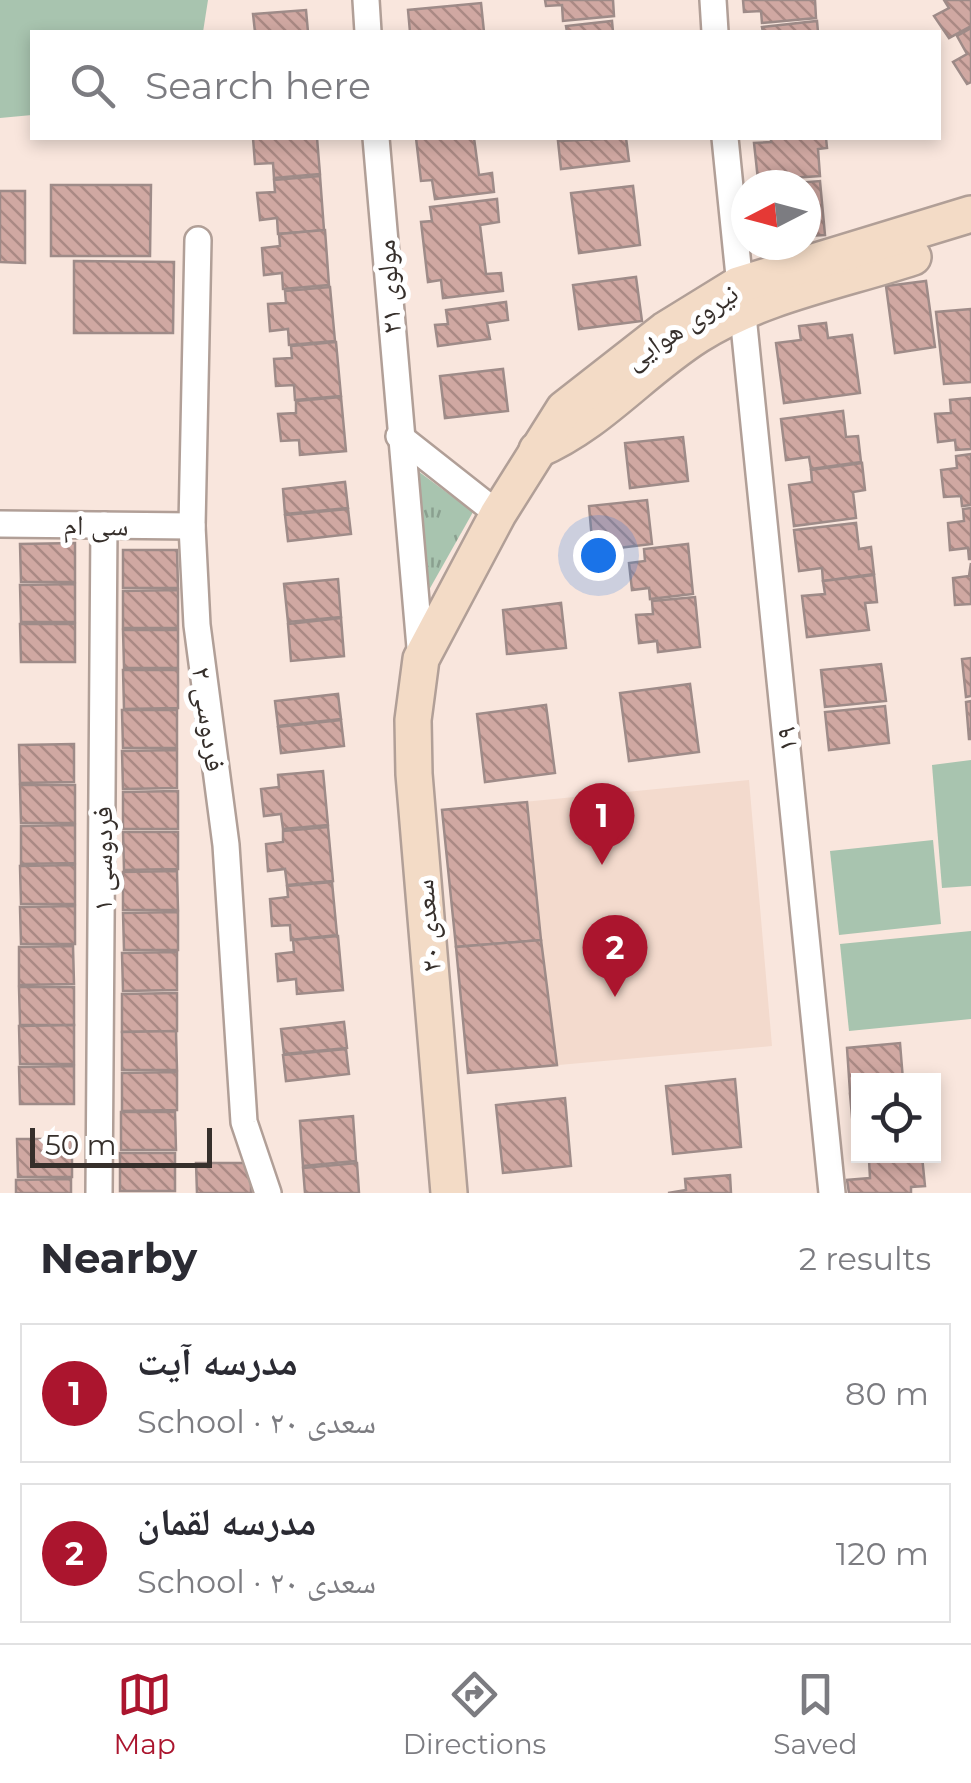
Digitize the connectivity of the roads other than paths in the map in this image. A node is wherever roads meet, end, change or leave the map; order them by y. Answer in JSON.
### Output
{"nodes":[{"id":1,"x":366,"y":0,"type":"edge"},
{"id":2,"x":712,"y":0,"type":"edge"},
{"id":3,"x":368,"y":30,"type":"edge"},
{"id":4,"x":716,"y":30,"type":"edge"},
{"id":5,"x":376,"y":140,"type":"edge"},
{"id":6,"x":725,"y":140,"type":"edge"},
{"id":7,"x":971,"y":214,"type":"edge"},
{"id":8,"x":971,"y":238,"type":"edge"},
{"id":9,"x":198,"y":240,"type":"dead end"},
{"id":10,"x":740,"y":298,"type":"junction"},
{"id":11,"x":399,"y":436,"type":"junction"},
{"id":12,"x":498,"y":514,"type":"junction"},
{"id":13,"x":0,"y":524,"type":"edge"},
{"id":14,"x":104,"y":525,"type":"junction"},
{"id":15,"x":192,"y":526,"type":"junction"},
{"id":16,"x":421,"y":659,"type":"junction"},
{"id":17,"x":99,"y":1193,"type":"edge"},
{"id":18,"x":268,"y":1193,"type":"edge"},
{"id":19,"x":449,"y":1193,"type":"edge"},
{"id":20,"x":832,"y":1193,"type":"edge"}],
"edges":[{"from":1,"to":3,"type":"street"},
{"from":2,"to":4,"type":"street"},
{"from":5,"to":11,"type":"street","name":"مولوی ۲۱"},
{"from":6,"to":10,"type":"street","name":"۱۹"},
{"from":7,"to":10,"type":"street","name":"نیروی هوایی"},
{"from":8,"to":10,"type":"street","name":"نیروی هوایی"},
{"from":9,"to":15,"type":"street","name":"فردوسی ۲"},
{"from":10,"to":12,"type":"street","name":"نیروی هوایی"},
{"from":10,"to":20,"type":"street","name":"۱۹"},
{"from":11,"to":12,"type":"street"},
{"from":11,"to":16,"type":"street","name":"مولوی ۲۱"},
{"from":12,"to":16,"type":"street","name":"نیروی هوایی"},
{"from":13,"to":14,"type":"street","name":"سی ام"},
{"from":14,"to":15,"type":"street","name":"سی ام"},
{"from":14,"to":17,"type":"street","name":"فردوسی ۱"},
{"from":15,"to":18,"type":"street","name":"فردوسی ۲"},
{"from":16,"to":19,"type":"street","name":"سعدی ۲۰"}]}
